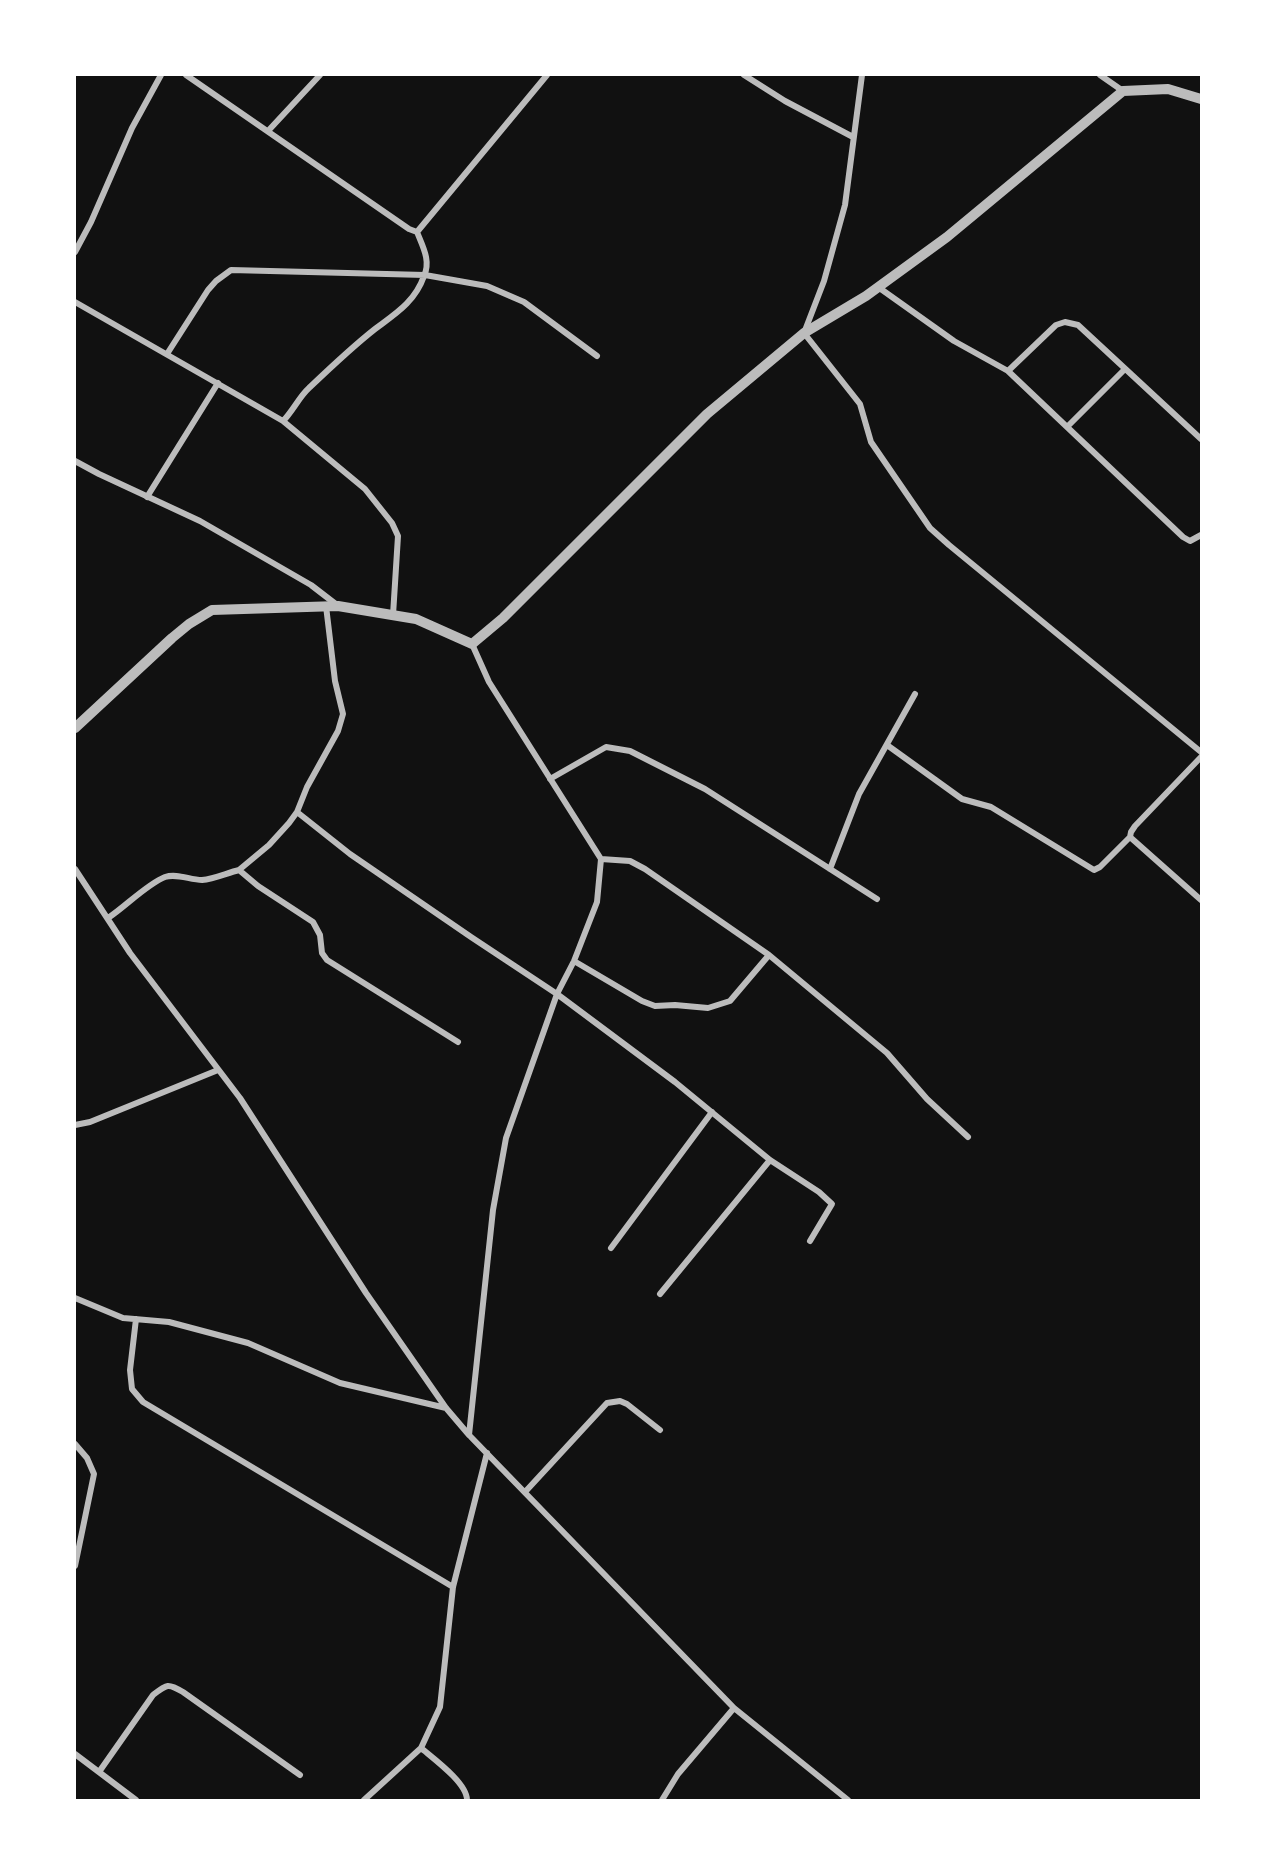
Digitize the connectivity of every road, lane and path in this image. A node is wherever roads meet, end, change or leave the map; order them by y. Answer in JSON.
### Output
{"nodes":[{"id":1,"x":162,"y":75,"type":"edge"},
{"id":2,"x":186,"y":75,"type":"edge"},
{"id":3,"x":320,"y":75,"type":"edge"},
{"id":4,"x":547,"y":75,"type":"edge"},
{"id":5,"x":744,"y":75,"type":"edge"},
{"id":6,"x":862,"y":75,"type":"edge"},
{"id":7,"x":1100,"y":75,"type":"edge"},
{"id":8,"x":1124,"y":91,"type":"junction"},
{"id":9,"x":1201,"y":99,"type":"edge"},
{"id":10,"x":267,"y":131,"type":"junction"},
{"id":11,"x":853,"y":137,"type":"junction"},
{"id":12,"x":417,"y":232,"type":"junction"},
{"id":13,"x":75,"y":252,"type":"edge"},
{"id":14,"x":425,"y":275,"type":"junction"},
{"id":15,"x":878,"y":287,"type":"junction"},
{"id":16,"x":75,"y":302,"type":"edge"},
{"id":17,"x":804,"y":333,"type":"junction"},
{"id":18,"x":167,"y":354,"type":"junction"},
{"id":19,"x":597,"y":356,"type":"dead end"},
{"id":20,"x":1125,"y":369,"type":"junction"},
{"id":21,"x":1008,"y":371,"type":"junction"},
{"id":22,"x":218,"y":382,"type":"junction"},
{"id":23,"x":284,"y":421,"type":"junction"},
{"id":24,"x":1067,"y":427,"type":"junction"},
{"id":25,"x":1201,"y":439,"type":"edge"},
{"id":26,"x":75,"y":461,"type":"edge"},
{"id":27,"x":147,"y":496,"type":"junction"},
{"id":28,"x":1201,"y":535,"type":"edge"},
{"id":29,"x":326,"y":606,"type":"junction"},
{"id":30,"x":338,"y":606,"type":"junction"},
{"id":31,"x":393,"y":615,"type":"junction"},
{"id":32,"x":472,"y":644,"type":"junction"},
{"id":33,"x":915,"y":694,"type":"dead end"},
{"id":34,"x":75,"y":728,"type":"edge"},
{"id":35,"x":887,"y":745,"type":"junction"},
{"id":36,"x":1201,"y":752,"type":"edge"},
{"id":37,"x":1201,"y":757,"type":"edge"},
{"id":38,"x":550,"y":779,"type":"junction"},
{"id":39,"x":297,"y":812,"type":"junction"},
{"id":40,"x":1130,"y":837,"type":"junction"},
{"id":41,"x":601,"y":860,"type":"junction"},
{"id":42,"x":75,"y":869,"type":"edge"},
{"id":43,"x":830,"y":869,"type":"junction"},
{"id":44,"x":239,"y":870,"type":"junction"},
{"id":45,"x":877,"y":899,"type":"dead end"},
{"id":46,"x":1201,"y":900,"type":"edge"},
{"id":47,"x":108,"y":918,"type":"junction"},
{"id":48,"x":769,"y":955,"type":"junction"},
{"id":49,"x":574,"y":961,"type":"junction"},
{"id":50,"x":557,"y":994,"type":"junction"},
{"id":51,"x":458,"y":1042,"type":"dead end"},
{"id":52,"x":219,"y":1070,"type":"junction"},
{"id":53,"x":712,"y":1112,"type":"junction"},
{"id":54,"x":75,"y":1125,"type":"edge"},
{"id":55,"x":968,"y":1137,"type":"dead end"},
{"id":56,"x":770,"y":1160,"type":"junction"},
{"id":57,"x":810,"y":1241,"type":"dead end"},
{"id":58,"x":611,"y":1248,"type":"dead end"},
{"id":59,"x":660,"y":1294,"type":"dead end"},
{"id":60,"x":75,"y":1298,"type":"edge"},
{"id":61,"x":136,"y":1319,"type":"junction"},
{"id":62,"x":446,"y":1408,"type":"junction"},
{"id":63,"x":660,"y":1430,"type":"dead end"},
{"id":64,"x":470,"y":1435,"type":"junction"},
{"id":65,"x":75,"y":1444,"type":"edge"},
{"id":66,"x":487,"y":1453,"type":"junction"},
{"id":67,"x":525,"y":1492,"type":"junction"},
{"id":68,"x":75,"y":1566,"type":"edge"},
{"id":69,"x":453,"y":1587,"type":"junction"},
{"id":70,"x":734,"y":1708,"type":"junction"},
{"id":71,"x":421,"y":1748,"type":"junction"},
{"id":72,"x":75,"y":1754,"type":"edge"},
{"id":73,"x":99,"y":1772,"type":"junction"},
{"id":74,"x":300,"y":1775,"type":"dead end"},
{"id":75,"x":136,"y":1800,"type":"edge"},
{"id":76,"x":364,"y":1800,"type":"edge"},
{"id":77,"x":467,"y":1800,"type":"edge"},
{"id":78,"x":662,"y":1800,"type":"edge"},
{"id":79,"x":848,"y":1800,"type":"edge"}],
"edges":[{"from":1,"to":13,"type":"street"},
{"from":2,"to":10,"type":"street"},
{"from":3,"to":10,"type":"street"},
{"from":4,"to":12,"type":"street"},
{"from":5,"to":11,"type":"street"},
{"from":6,"to":11,"type":"street"},
{"from":7,"to":8,"type":"street"},
{"from":8,"to":9,"type":"street"},
{"from":8,"to":15,"type":"street"},
{"from":10,"to":12,"type":"street"},
{"from":11,"to":17,"type":"street"},
{"from":12,"to":14,"type":"street"},
{"from":14,"to":18,"type":"street"},
{"from":14,"to":19,"type":"street"},
{"from":14,"to":23,"type":"street"},
{"from":15,"to":17,"type":"street"},
{"from":15,"to":21,"type":"street"},
{"from":16,"to":18,"type":"street"},
{"from":17,"to":32,"type":"street"},
{"from":17,"to":36,"type":"street"},
{"from":18,"to":22,"type":"street"},
{"from":20,"to":21,"type":"street"},
{"from":20,"to":24,"type":"street"},
{"from":20,"to":25,"type":"street"},
{"from":21,"to":24,"type":"street"},
{"from":22,"to":23,"type":"street"},
{"from":22,"to":27,"type":"street"},
{"from":23,"to":31,"type":"street"},
{"from":24,"to":28,"type":"street"},
{"from":26,"to":27,"type":"street"},
{"from":27,"to":30,"type":"street"},
{"from":29,"to":30,"type":"street"},
{"from":29,"to":34,"type":"street"},
{"from":29,"to":39,"type":"street"},
{"from":30,"to":31,"type":"street"},
{"from":31,"to":32,"type":"street"},
{"from":32,"to":38,"type":"street"},
{"from":33,"to":35,"type":"street"},
{"from":35,"to":40,"type":"street"},
{"from":35,"to":43,"type":"street"},
{"from":37,"to":40,"type":"street"},
{"from":38,"to":41,"type":"street"},
{"from":38,"to":43,"type":"street"},
{"from":39,"to":44,"type":"street"},
{"from":39,"to":50,"type":"street"},
{"from":40,"to":46,"type":"street"},
{"from":41,"to":48,"type":"street"},
{"from":41,"to":49,"type":"street"},
{"from":42,"to":47,"type":"street"},
{"from":43,"to":45,"type":"street"},
{"from":44,"to":47,"type":"street"},
{"from":44,"to":51,"type":"street"},
{"from":47,"to":52,"type":"street"},
{"from":48,"to":49,"type":"street"},
{"from":48,"to":55,"type":"street"},
{"from":49,"to":50,"type":"street"},
{"from":50,"to":53,"type":"street"},
{"from":50,"to":64,"type":"street"},
{"from":52,"to":54,"type":"street"},
{"from":52,"to":62,"type":"street"},
{"from":53,"to":56,"type":"street"},
{"from":53,"to":58,"type":"street"},
{"from":56,"to":57,"type":"street"},
{"from":56,"to":59,"type":"street"},
{"from":60,"to":61,"type":"street"},
{"from":61,"to":62,"type":"street"},
{"from":61,"to":69,"type":"street"},
{"from":62,"to":64,"type":"street"},
{"from":63,"to":67,"type":"street"},
{"from":64,"to":66,"type":"street"},
{"from":65,"to":68,"type":"street"},
{"from":66,"to":67,"type":"street"},
{"from":66,"to":69,"type":"street"},
{"from":67,"to":70,"type":"street"},
{"from":69,"to":71,"type":"street"},
{"from":70,"to":78,"type":"street"},
{"from":70,"to":79,"type":"street"},
{"from":71,"to":76,"type":"street"},
{"from":71,"to":77,"type":"street"},
{"from":72,"to":73,"type":"street"},
{"from":73,"to":74,"type":"street"},
{"from":73,"to":75,"type":"street"}]}
